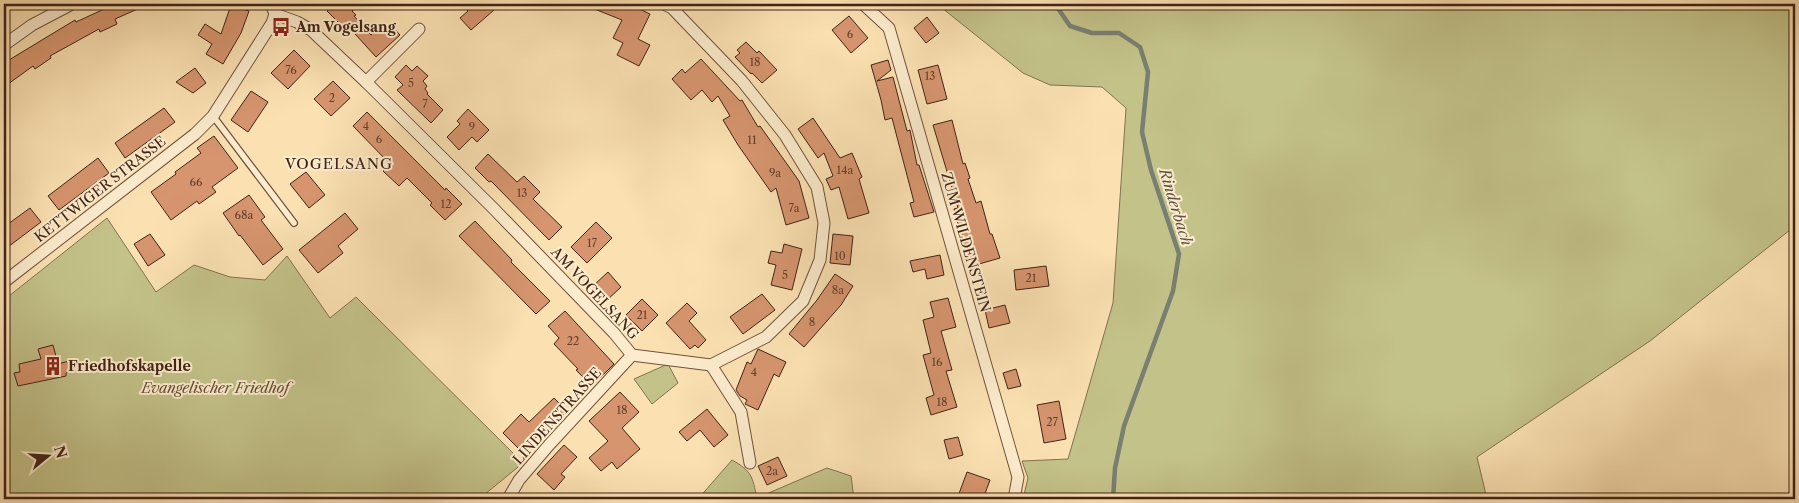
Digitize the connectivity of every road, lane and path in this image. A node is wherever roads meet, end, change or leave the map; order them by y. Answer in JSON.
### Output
{"nodes":[{"id":1,"x":72,"y":4,"type":"edge"},
{"id":2,"x":664,"y":4,"type":"edge"},
{"id":3,"x":863,"y":4,"type":"edge"},
{"id":4,"x":273,"y":9,"type":"edge"},
{"id":5,"x":419,"y":29,"type":"dead end"},
{"id":6,"x":4,"y":45,"type":"edge"},
{"id":7,"x":366,"y":82,"type":"junction"},
{"id":8,"x":213,"y":116,"type":"junction"},
{"id":9,"x":294,"y":223,"type":"dead end"},
{"id":10,"x":4,"y":282,"type":"edge"},
{"id":11,"x":632,"y":355,"type":"junction"},
{"id":12,"x":711,"y":365,"type":"junction"},
{"id":13,"x":750,"y":463,"type":"dead end"},
{"id":14,"x":508,"y":499,"type":"edge"},
{"id":15,"x":1014,"y":499,"type":"edge"}],
"edges":[{"from":1,"to":6,"type":"street"},
{"from":2,"to":12,"type":"street"},
{"from":3,"to":15,"type":"street","name":"ZUM WILDENSTEIN"},
{"from":4,"to":7,"type":"street","name":"AM VOGELSANG"},
{"from":4,"to":8,"type":"street","name":"KETTWIGER STRASSE"},
{"from":5,"to":7,"type":"street"},
{"from":7,"to":11,"type":"street","name":"AM VOGELSANG"},
{"from":8,"to":9,"type":"lane"},
{"from":8,"to":10,"type":"street","name":"KETTWIGER STRASSE"},
{"from":11,"to":12,"type":"street"},
{"from":11,"to":14,"type":"street","name":"LINDENSTRASSE"},
{"from":12,"to":13,"type":"street"}]}
